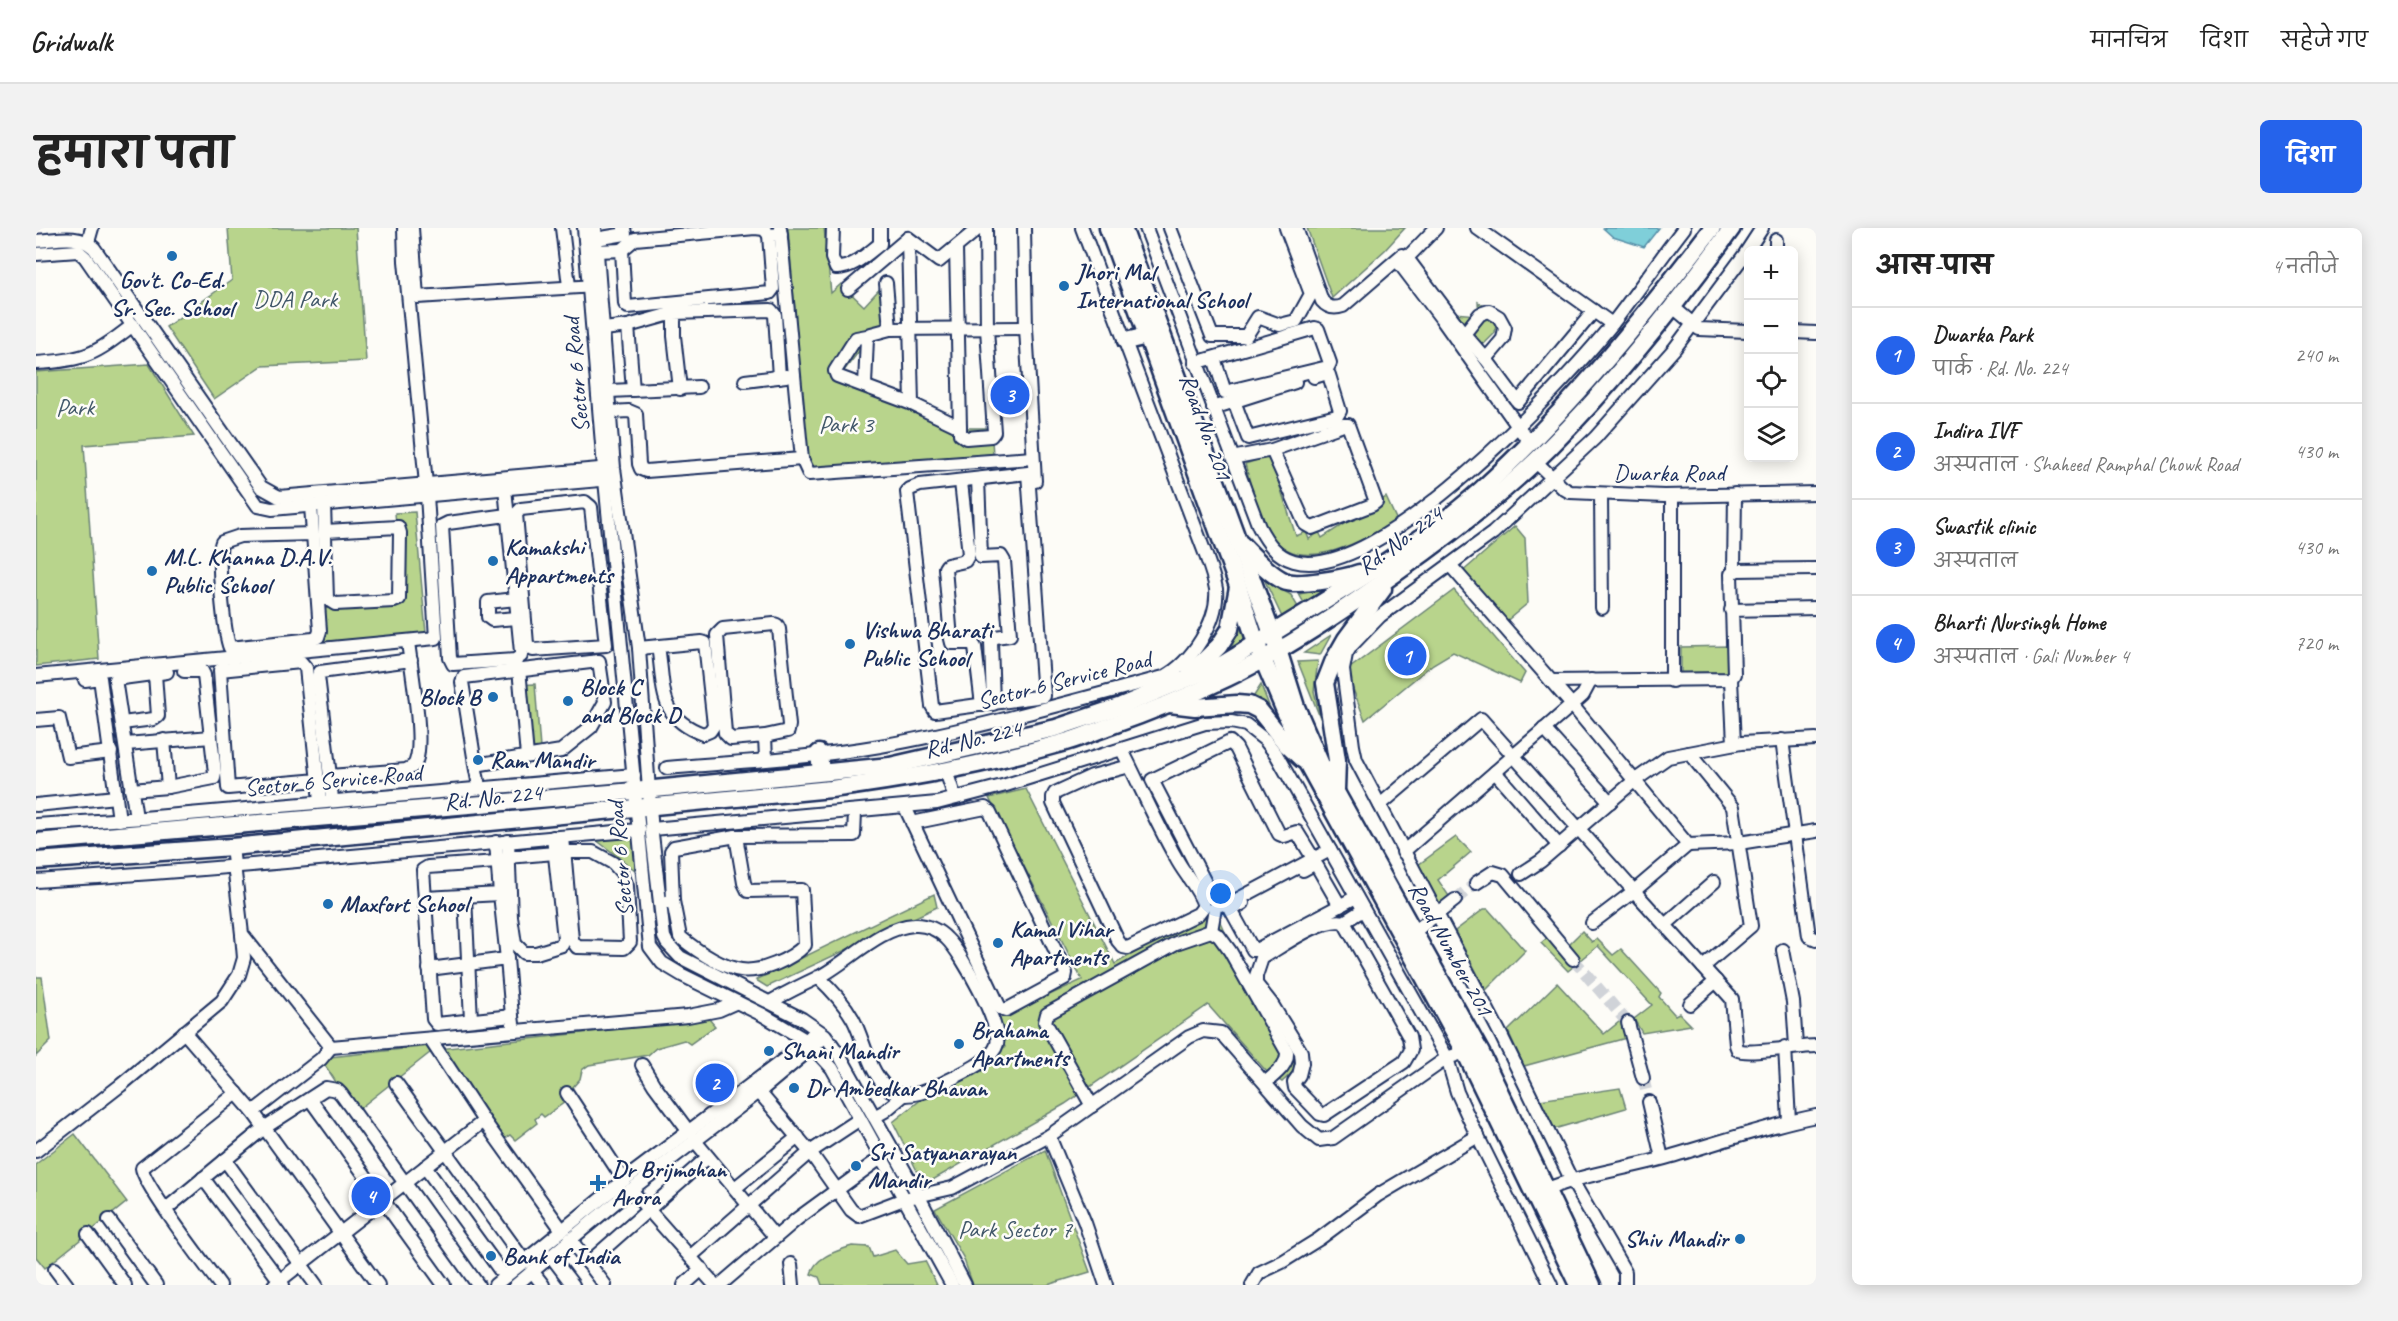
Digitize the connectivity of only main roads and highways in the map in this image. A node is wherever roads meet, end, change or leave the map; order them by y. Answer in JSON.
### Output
{"nodes":[{"id":1,"x":1108,"y":228,"type":"edge"},
{"id":2,"x":1123,"y":228,"type":"edge"},
{"id":3,"x":1712,"y":228,"type":"edge"},
{"id":4,"x":1732,"y":228,"type":"edge"},
{"id":5,"x":1147,"y":336,"type":"junction"},
{"id":6,"x":1126,"y":341,"type":"road end"},
{"id":7,"x":1238,"y":542,"type":"junction"},
{"id":8,"x":1390,"y":567,"type":"junction"},
{"id":9,"x":1238,"y":586,"type":"junction"},
{"id":10,"x":1272,"y":634,"type":"junction"},
{"id":11,"x":1256,"y":643,"type":"junction"},
{"id":12,"x":1278,"y":650,"type":"junction"},
{"id":13,"x":1262,"y":660,"type":"junction"},
{"id":14,"x":1185,"y":680,"type":"junction"},
{"id":15,"x":1170,"y":704,"type":"junction"},
{"id":16,"x":819,"y":753,"type":"road end"},
{"id":17,"x":1308,"y":765,"type":"junction"},
{"id":18,"x":821,"y":772,"type":"junction"},
{"id":19,"x":1336,"y":792,"type":"junction"},
{"id":20,"x":641,"y":793,"type":"junction"},
{"id":21,"x":36,"y":842,"type":"edge"},
{"id":22,"x":36,"y":861,"type":"edge"},
{"id":23,"x":1578,"y":1285,"type":"edge"},
{"id":24,"x":1592,"y":1285,"type":"edge"}],
"edges":[{"from":1,"to":5,"type":"main road","name":"Road No. 201"},
{"from":2,"to":7,"type":"main road","name":"Road No. 201"},
{"from":3,"to":8,"type":"main road","name":"Rd. No. 224"},
{"from":4,"to":8,"type":"main road","name":"Rd. No. 224"},
{"from":5,"to":6,"type":"main road"},
{"from":5,"to":9,"type":"main road","name":"Road No. 201"},
{"from":7,"to":8,"type":"main road"},
{"from":7,"to":10,"type":"main road","name":"Road No. 201"},
{"from":8,"to":10,"type":"main road","name":"Rd. No. 224"},
{"from":8,"to":12,"type":"main road","name":"Rd. No. 224"},
{"from":8,"to":19,"type":"main road"},
{"from":9,"to":11,"type":"main road","name":"Road No. 201"},
{"from":9,"to":14,"type":"main road"},
{"from":10,"to":11,"type":"main road","name":"Rd. No. 224"},
{"from":10,"to":12,"type":"main road","name":"Road Number 201"},
{"from":11,"to":13,"type":"main road","name":"Road Number 201"},
{"from":11,"to":14,"type":"main road","name":"Rd. No. 224"},
{"from":12,"to":13,"type":"main road","name":"Rd. No. 224"},
{"from":12,"to":19,"type":"main road","name":"Road Number 201"},
{"from":13,"to":15,"type":"main road","name":"Rd. No. 224"},
{"from":13,"to":17,"type":"main road","name":"Road Number 201"},
{"from":14,"to":18,"type":"main road","name":"Rd. No. 224"},
{"from":15,"to":17,"type":"main road"},
{"from":15,"to":20,"type":"main road","name":"Rd. No. 224"},
{"from":16,"to":18,"type":"main road"},
{"from":17,"to":23,"type":"main road","name":"Road Number 201"},
{"from":18,"to":20,"type":"main road","name":"Rd. No. 224"},
{"from":19,"to":24,"type":"main road","name":"Road Number 201"},
{"from":20,"to":21,"type":"main road","name":"Rd. No. 224"},
{"from":20,"to":22,"type":"main road","name":"Rd. No. 224"}]}
